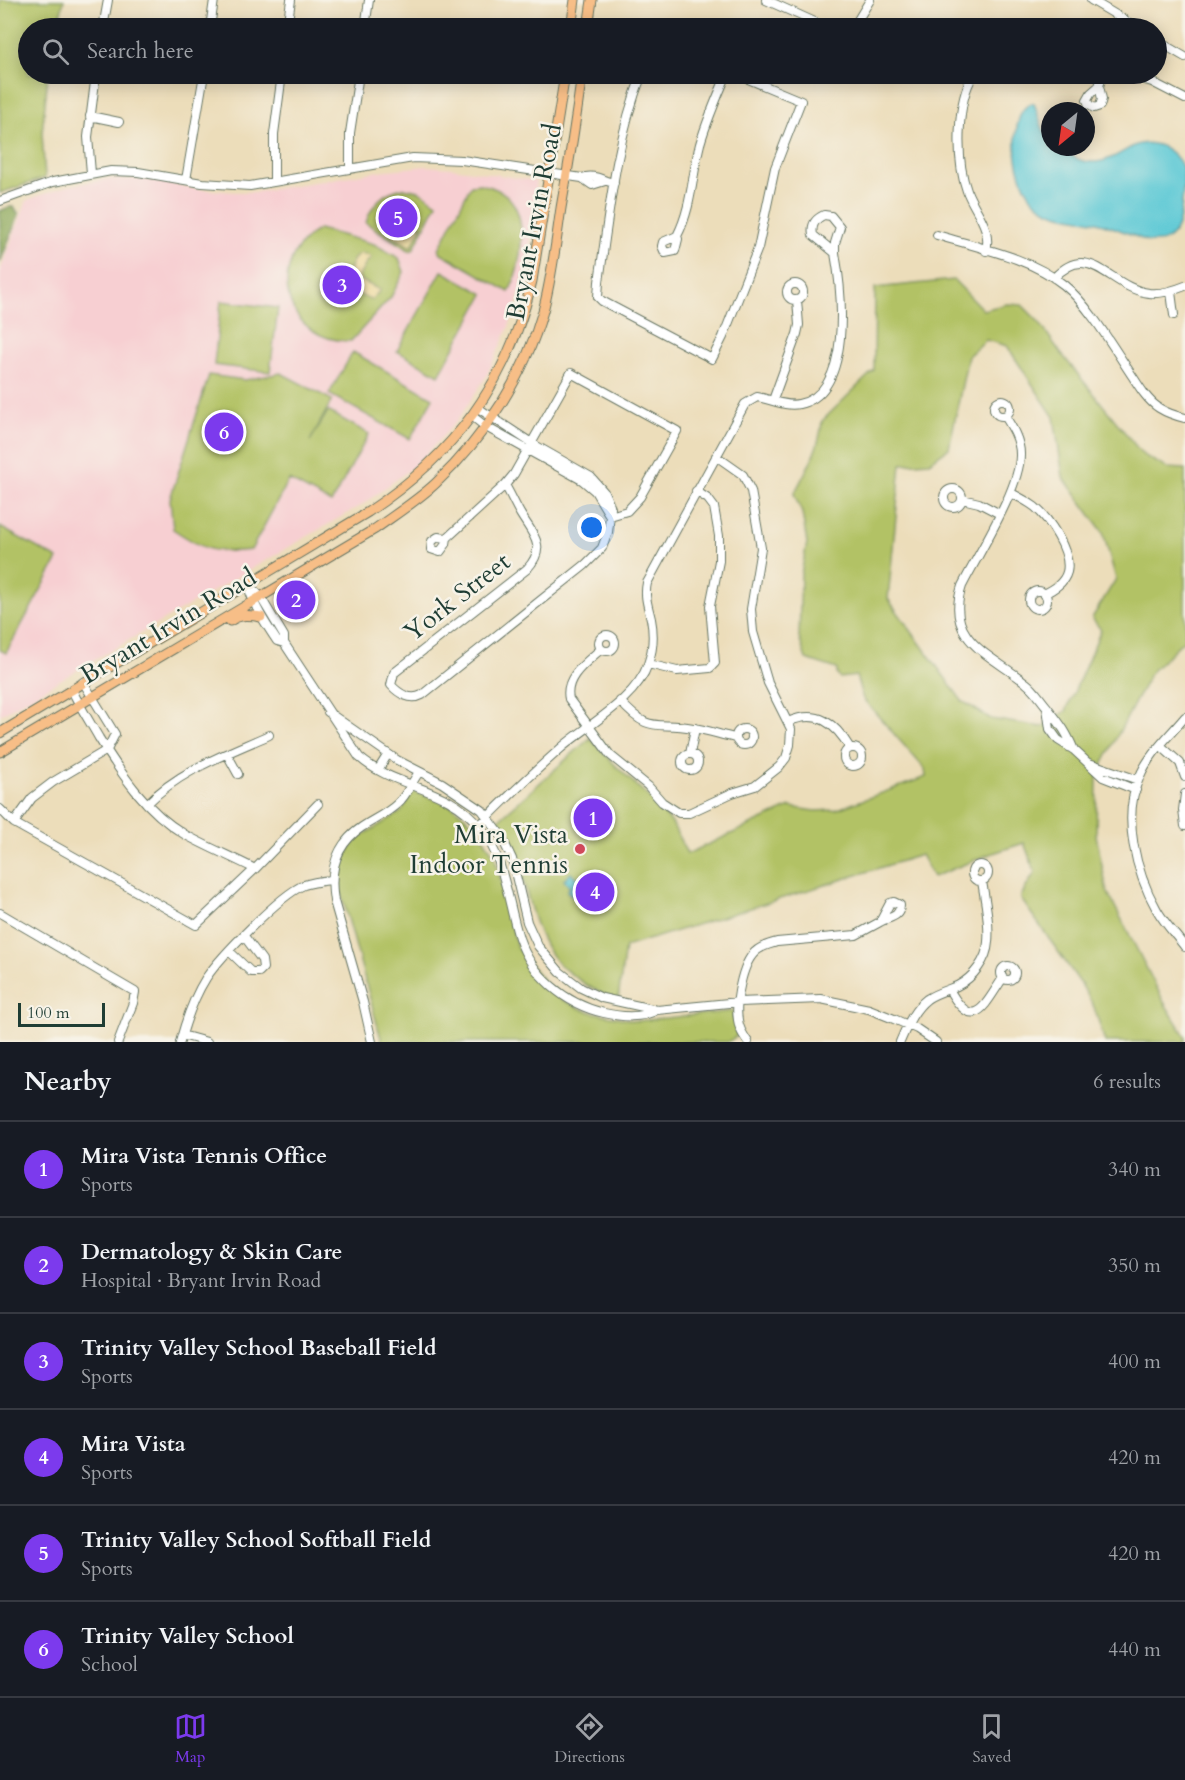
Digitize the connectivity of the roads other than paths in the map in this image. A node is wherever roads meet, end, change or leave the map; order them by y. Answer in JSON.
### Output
{"nodes":[{"id":1,"x":108,"y":0,"type":"edge"},
{"id":2,"x":214,"y":0,"type":"edge"},
{"id":3,"x":291,"y":0,"type":"edge"},
{"id":4,"x":369,"y":0,"type":"edge"},
{"id":5,"x":575,"y":0,"type":"edge"},
{"id":6,"x":592,"y":0,"type":"edge"},
{"id":7,"x":766,"y":0,"type":"edge"},
{"id":8,"x":870,"y":0,"type":"edge"},
{"id":9,"x":1091,"y":0,"type":"edge"},
{"id":10,"x":779,"y":3,"type":"edge"},
{"id":11,"x":105,"y":18,"type":"edge"},
{"id":12,"x":211,"y":18,"type":"edge"},
{"id":13,"x":288,"y":18,"type":"edge"},
{"id":14,"x":367,"y":18,"type":"edge"},
{"id":15,"x":572,"y":18,"type":"edge"},
{"id":16,"x":589,"y":18,"type":"edge"},
{"id":17,"x":808,"y":18,"type":"edge"},
{"id":18,"x":859,"y":18,"type":"edge"},
{"id":19,"x":1121,"y":18,"type":"edge"},
{"id":20,"x":1167,"y":46,"type":"edge"},
{"id":21,"x":1185,"y":57,"type":"edge"},
{"id":22,"x":95,"y":84,"type":"edge"},
{"id":23,"x":202,"y":84,"type":"edge"},
{"id":24,"x":281,"y":84,"type":"edge"},
{"id":25,"x":357,"y":84,"type":"edge"},
{"id":26,"x":563,"y":84,"type":"edge"},
{"id":27,"x":581,"y":84,"type":"edge"},
{"id":28,"x":639,"y":84,"type":"edge"},
{"id":29,"x":723,"y":84,"type":"edge"},
{"id":30,"x":760,"y":84,"type":"edge"},
{"id":31,"x":970,"y":84,"type":"edge"},
{"id":32,"x":1156,"y":84,"type":"edge"},
{"id":33,"x":1185,"y":99,"type":"edge"},
{"id":34,"x":90,"y":116,"type":"junction"},
{"id":35,"x":119,"y":122,"type":"dead end"},
{"id":36,"x":350,"y":168,"type":"junction"},
{"id":37,"x":91,"y":173,"type":"junction"},
{"id":38,"x":550,"y":173,"type":"junction"},
{"id":39,"x":567,"y":175,"type":"junction"},
{"id":40,"x":186,"y":180,"type":"junction"},
{"id":41,"x":274,"y":182,"type":"junction"},
{"id":42,"x":614,"y":183,"type":"junction"},
{"id":43,"x":0,"y":201,"type":"edge"},
{"id":44,"x":937,"y":235,"type":"dead end"},
{"id":45,"x":676,"y":236,"type":"dead end"},
{"id":46,"x":986,"y":251,"type":"junction"},
{"id":47,"x":835,"y":253,"type":"junction"},
{"id":48,"x":1054,"y":278,"type":"junction"},
{"id":49,"x":1185,"y":286,"type":"edge"},
{"id":50,"x":1171,"y":292,"type":"junction"},
{"id":51,"x":796,"y":300,"type":"dead end"},
{"id":52,"x":1174,"y":315,"type":"dead end"},
{"id":53,"x":773,"y":400,"type":"junction"},
{"id":54,"x":475,"y":412,"type":"junction"},
{"id":55,"x":1005,"y":416,"type":"dead end"},
{"id":56,"x":491,"y":418,"type":"junction"},
{"id":57,"x":1185,"y":418,"type":"edge"},
{"id":58,"x":486,"y":427,"type":"junction"},
{"id":59,"x":531,"y":447,"type":"junction"},
{"id":60,"x":716,"y":456,"type":"junction"},
{"id":61,"x":505,"y":485,"type":"junction"},
{"id":62,"x":696,"y":491,"type":"junction"},
{"id":63,"x":1011,"y":493,"type":"junction"},
{"id":64,"x":962,"y":499,"type":"dead end"},
{"id":65,"x":999,"y":514,"type":"junction"},
{"id":66,"x":610,"y":516,"type":"junction"},
{"id":67,"x":447,"y":537,"type":"dead end"},
{"id":68,"x":248,"y":584,"type":"junction"},
{"id":69,"x":1044,"y":594,"type":"dead end"},
{"id":70,"x":256,"y":598,"type":"junction"},
{"id":71,"x":261,"y":617,"type":"junction"},
{"id":72,"x":199,"y":635,"type":"junction"},
{"id":73,"x":284,"y":643,"type":"junction"},
{"id":74,"x":601,"y":649,"type":"dead end"},
{"id":75,"x":648,"y":664,"type":"junction"},
{"id":76,"x":83,"y":682,"type":"junction"},
{"id":77,"x":72,"y":690,"type":"junction"},
{"id":78,"x":92,"y":697,"type":"junction"},
{"id":79,"x":620,"y":701,"type":"junction"},
{"id":80,"x":79,"y":704,"type":"junction"},
{"id":81,"x":1046,"y":707,"type":"junction"},
{"id":82,"x":328,"y":711,"type":"junction"},
{"id":83,"x":1185,"y":717,"type":"edge"},
{"id":84,"x":788,"y":722,"type":"junction"},
{"id":85,"x":109,"y":723,"type":"junction"},
{"id":86,"x":590,"y":727,"type":"junction"},
{"id":87,"x":695,"y":728,"type":"junction"},
{"id":88,"x":95,"y":730,"type":"junction"},
{"id":89,"x":0,"y":733,"type":"edge"},
{"id":90,"x":269,"y":735,"type":"dead end"},
{"id":91,"x":735,"y":738,"type":"dead end"},
{"id":92,"x":1161,"y":746,"type":"junction"},
{"id":93,"x":850,"y":748,"type":"dead end"},
{"id":94,"x":107,"y":750,"type":"junction"},
{"id":95,"x":1074,"y":750,"type":"junction"},
{"id":96,"x":0,"y":752,"type":"edge"},
{"id":97,"x":227,"y":754,"type":"junction"},
{"id":98,"x":388,"y":754,"type":"junction"},
{"id":99,"x":690,"y":754,"type":"dead end"},
{"id":100,"x":1087,"y":762,"type":"junction"},
{"id":101,"x":378,"y":770,"type":"junction"},
{"id":102,"x":419,"y":772,"type":"junction"},
{"id":103,"x":238,"y":774,"type":"dead end"},
{"id":104,"x":1185,"y":777,"type":"edge"},
{"id":105,"x":1138,"y":780,"type":"junction"},
{"id":106,"x":411,"y":784,"type":"junction"},
{"id":107,"x":1136,"y":790,"type":"junction"},
{"id":108,"x":1185,"y":794,"type":"edge"},
{"id":109,"x":147,"y":804,"type":"junction"},
{"id":110,"x":318,"y":804,"type":"dead end"},
{"id":111,"x":0,"y":809,"type":"edge"},
{"id":112,"x":488,"y":817,"type":"junction"},
{"id":113,"x":14,"y":823,"type":"junction"},
{"id":114,"x":479,"y":826,"type":"junction"},
{"id":115,"x":1185,"y":826,"type":"edge"},
{"id":116,"x":255,"y":869,"type":"junction"},
{"id":117,"x":331,"y":880,"type":"junction"},
{"id":118,"x":982,"y":881,"type":"dead end"},
{"id":119,"x":0,"y":913,"type":"edge"},
{"id":120,"x":880,"y":922,"type":"dead end"},
{"id":121,"x":244,"y":936,"type":"junction"},
{"id":122,"x":1185,"y":947,"type":"edge"},
{"id":123,"x":230,"y":951,"type":"junction"},
{"id":124,"x":1003,"y":978,"type":"dead end"},
{"id":125,"x":949,"y":989,"type":"junction"},
{"id":126,"x":739,"y":1002,"type":"junction"},
{"id":127,"x":657,"y":1010,"type":"junction"},
{"id":128,"x":908,"y":1025,"type":"junction"},
{"id":129,"x":181,"y":1039,"type":"edge"},
{"id":130,"x":118,"y":1042,"type":"edge"},
{"id":131,"x":207,"y":1042,"type":"edge"},
{"id":132,"x":372,"y":1042,"type":"edge"},
{"id":133,"x":748,"y":1042,"type":"edge"},
{"id":134,"x":900,"y":1042,"type":"edge"},
{"id":135,"x":936,"y":1042,"type":"edge"}],
"edges":[{"from":1,"to":11,"type":"street"},
{"from":2,"to":12,"type":"street"},
{"from":3,"to":13,"type":"street"},
{"from":4,"to":14,"type":"street"},
{"from":5,"to":15,"type":"main road"},
{"from":6,"to":16,"type":"main road"},
{"from":7,"to":10,"type":"street"},
{"from":8,"to":18,"type":"street"},
{"from":9,"to":19,"type":"street"},
{"from":10,"to":17,"type":"street"},
{"from":20,"to":21,"type":"street"},
{"from":22,"to":34,"type":"street"},
{"from":23,"to":40,"type":"street"},
{"from":24,"to":41,"type":"street"},
{"from":25,"to":36,"type":"street"},
{"from":26,"to":38,"type":"main road","name":"Bryant Irvin Road"},
{"from":27,"to":39,"type":"main road","name":"Bryant Irvin Road"},
{"from":28,"to":42,"type":"street"},
{"from":29,"to":45,"type":"street"},
{"from":30,"to":42,"type":"street"},
{"from":31,"to":46,"type":"street"},
{"from":32,"to":33,"type":"street"},
{"from":34,"to":35,"type":"street"},
{"from":34,"to":37,"type":"street"},
{"from":36,"to":38,"type":"street"},
{"from":36,"to":41,"type":"street"},
{"from":37,"to":40,"type":"street"},
{"from":37,"to":43,"type":"street"},
{"from":38,"to":39,"type":"street"},
{"from":38,"to":54,"type":"main road","name":"Bryant Irvin Road"},
{"from":39,"to":42,"type":"street"},
{"from":39,"to":56,"type":"main road","name":"Bryant Irvin Road"},
{"from":40,"to":41,"type":"street"},
{"from":44,"to":46,"type":"street"},
{"from":46,"to":48,"type":"street"},
{"from":47,"to":47,"type":"street"},
{"from":47,"to":53,"type":"street"},
{"from":48,"to":50,"type":"street"},
{"from":48,"to":57,"type":"street"},
{"from":49,"to":50,"type":"street"},
{"from":50,"to":52,"type":"street"},
{"from":51,"to":53,"type":"street"},
{"from":53,"to":60,"type":"street"},
{"from":54,"to":56,"type":"street"},
{"from":54,"to":58,"type":"street"},
{"from":54,"to":68,"type":"main road","name":"Bryant Irvin Road"},
{"from":55,"to":63,"type":"street"},
{"from":56,"to":58,"type":"main road","name":"Bryant Irvin Road"},
{"from":56,"to":59,"type":"street"},
{"from":58,"to":59,"type":"street"},
{"from":58,"to":70,"type":"main road","name":"Bryant Irvin Road"},
{"from":59,"to":61,"type":"street"},
{"from":59,"to":66,"type":"street"},
{"from":59,"to":66,"type":"street"},
{"from":60,"to":62,"type":"street"},
{"from":60,"to":84,"type":"street"},
{"from":61,"to":66,"type":"street","name":"York Street"},
{"from":61,"to":67,"type":"street"},
{"from":62,"to":75,"type":"street"},
{"from":62,"to":75,"type":"street"},
{"from":63,"to":65,"type":"street"},
{"from":63,"to":69,"type":"street"},
{"from":64,"to":65,"type":"street"},
{"from":65,"to":81,"type":"street"},
{"from":68,"to":70,"type":"street"},
{"from":68,"to":76,"type":"main road","name":"Bryant Irvin Road"},
{"from":70,"to":71,"type":"street"},
{"from":70,"to":72,"type":"main road","name":"Bryant Irvin Road"},
{"from":70,"to":73,"type":"street"},
{"from":71,"to":72,"type":"main road"},
{"from":71,"to":73,"type":"street"},
{"from":72,"to":78,"type":"main road","name":"Bryant Irvin Road"},
{"from":73,"to":82,"type":"street"},
{"from":74,"to":86,"type":"street"},
{"from":75,"to":79,"type":"street"},
{"from":76,"to":77,"type":"main road","name":"Bryant Irvin Road"},
{"from":76,"to":78,"type":"street"},
{"from":77,"to":80,"type":"street"},
{"from":77,"to":89,"type":"main road","name":"Bryant Irvin Road"},
{"from":78,"to":80,"type":"main road","name":"Bryant Irvin Road"},
{"from":78,"to":85,"type":"street"},
{"from":79,"to":86,"type":"street"},
{"from":79,"to":87,"type":"street"},
{"from":80,"to":88,"type":"street"},
{"from":80,"to":96,"type":"main road","name":"Bryant Irvin Road"},
{"from":81,"to":95,"type":"street"},
{"from":81,"to":95,"type":"street"},
{"from":82,"to":98,"type":"street"},
{"from":82,"to":101,"type":"street"},
{"from":83,"to":92,"type":"street"},
{"from":84,"to":86,"type":"street"},
{"from":84,"to":93,"type":"street"},
{"from":85,"to":88,"type":"street"},
{"from":85,"to":94,"type":"street"},
{"from":86,"to":112,"type":"street"},
{"from":87,"to":91,"type":"street"},
{"from":87,"to":99,"type":"street"},
{"from":88,"to":94,"type":"street"},
{"from":90,"to":97,"type":"street"},
{"from":92,"to":104,"type":"street"},
{"from":92,"to":105,"type":"street"},
{"from":94,"to":109,"type":"street"},
{"from":94,"to":113,"type":"street"},
{"from":95,"to":100,"type":"street"},
{"from":97,"to":103,"type":"street"},
{"from":97,"to":109,"type":"street"},
{"from":98,"to":101,"type":"street"},
{"from":98,"to":102,"type":"street"},
{"from":100,"to":105,"type":"street"},
{"from":100,"to":107,"type":"street"},
{"from":101,"to":106,"type":"street"},
{"from":102,"to":106,"type":"street"},
{"from":102,"to":112,"type":"street"},
{"from":105,"to":107,"type":"street"},
{"from":106,"to":114,"type":"street"},
{"from":106,"to":117,"type":"street"},
{"from":107,"to":122,"type":"street"},
{"from":108,"to":115,"type":"street"},
{"from":109,"to":116,"type":"street"},
{"from":110,"to":116,"type":"street"},
{"from":111,"to":113,"type":"street"},
{"from":112,"to":114,"type":"street"},
{"from":112,"to":127,"type":"street"},
{"from":113,"to":116,"type":"street"},
{"from":114,"to":127,"type":"street"},
{"from":117,"to":121,"type":"street"},
{"from":117,"to":132,"type":"street"},
{"from":118,"to":125,"type":"street"},
{"from":119,"to":130,"type":"street"},
{"from":120,"to":126,"type":"street"},
{"from":121,"to":123,"type":"street"},
{"from":121,"to":123,"type":"street"},
{"from":123,"to":129,"type":"street"},
{"from":124,"to":125,"type":"street"},
{"from":125,"to":128,"type":"street"},
{"from":126,"to":127,"type":"street"},
{"from":126,"to":128,"type":"street"},
{"from":126,"to":133,"type":"street"},
{"from":128,"to":134,"type":"street"},
{"from":128,"to":135,"type":"street"},
{"from":129,"to":131,"type":"street"}]}
